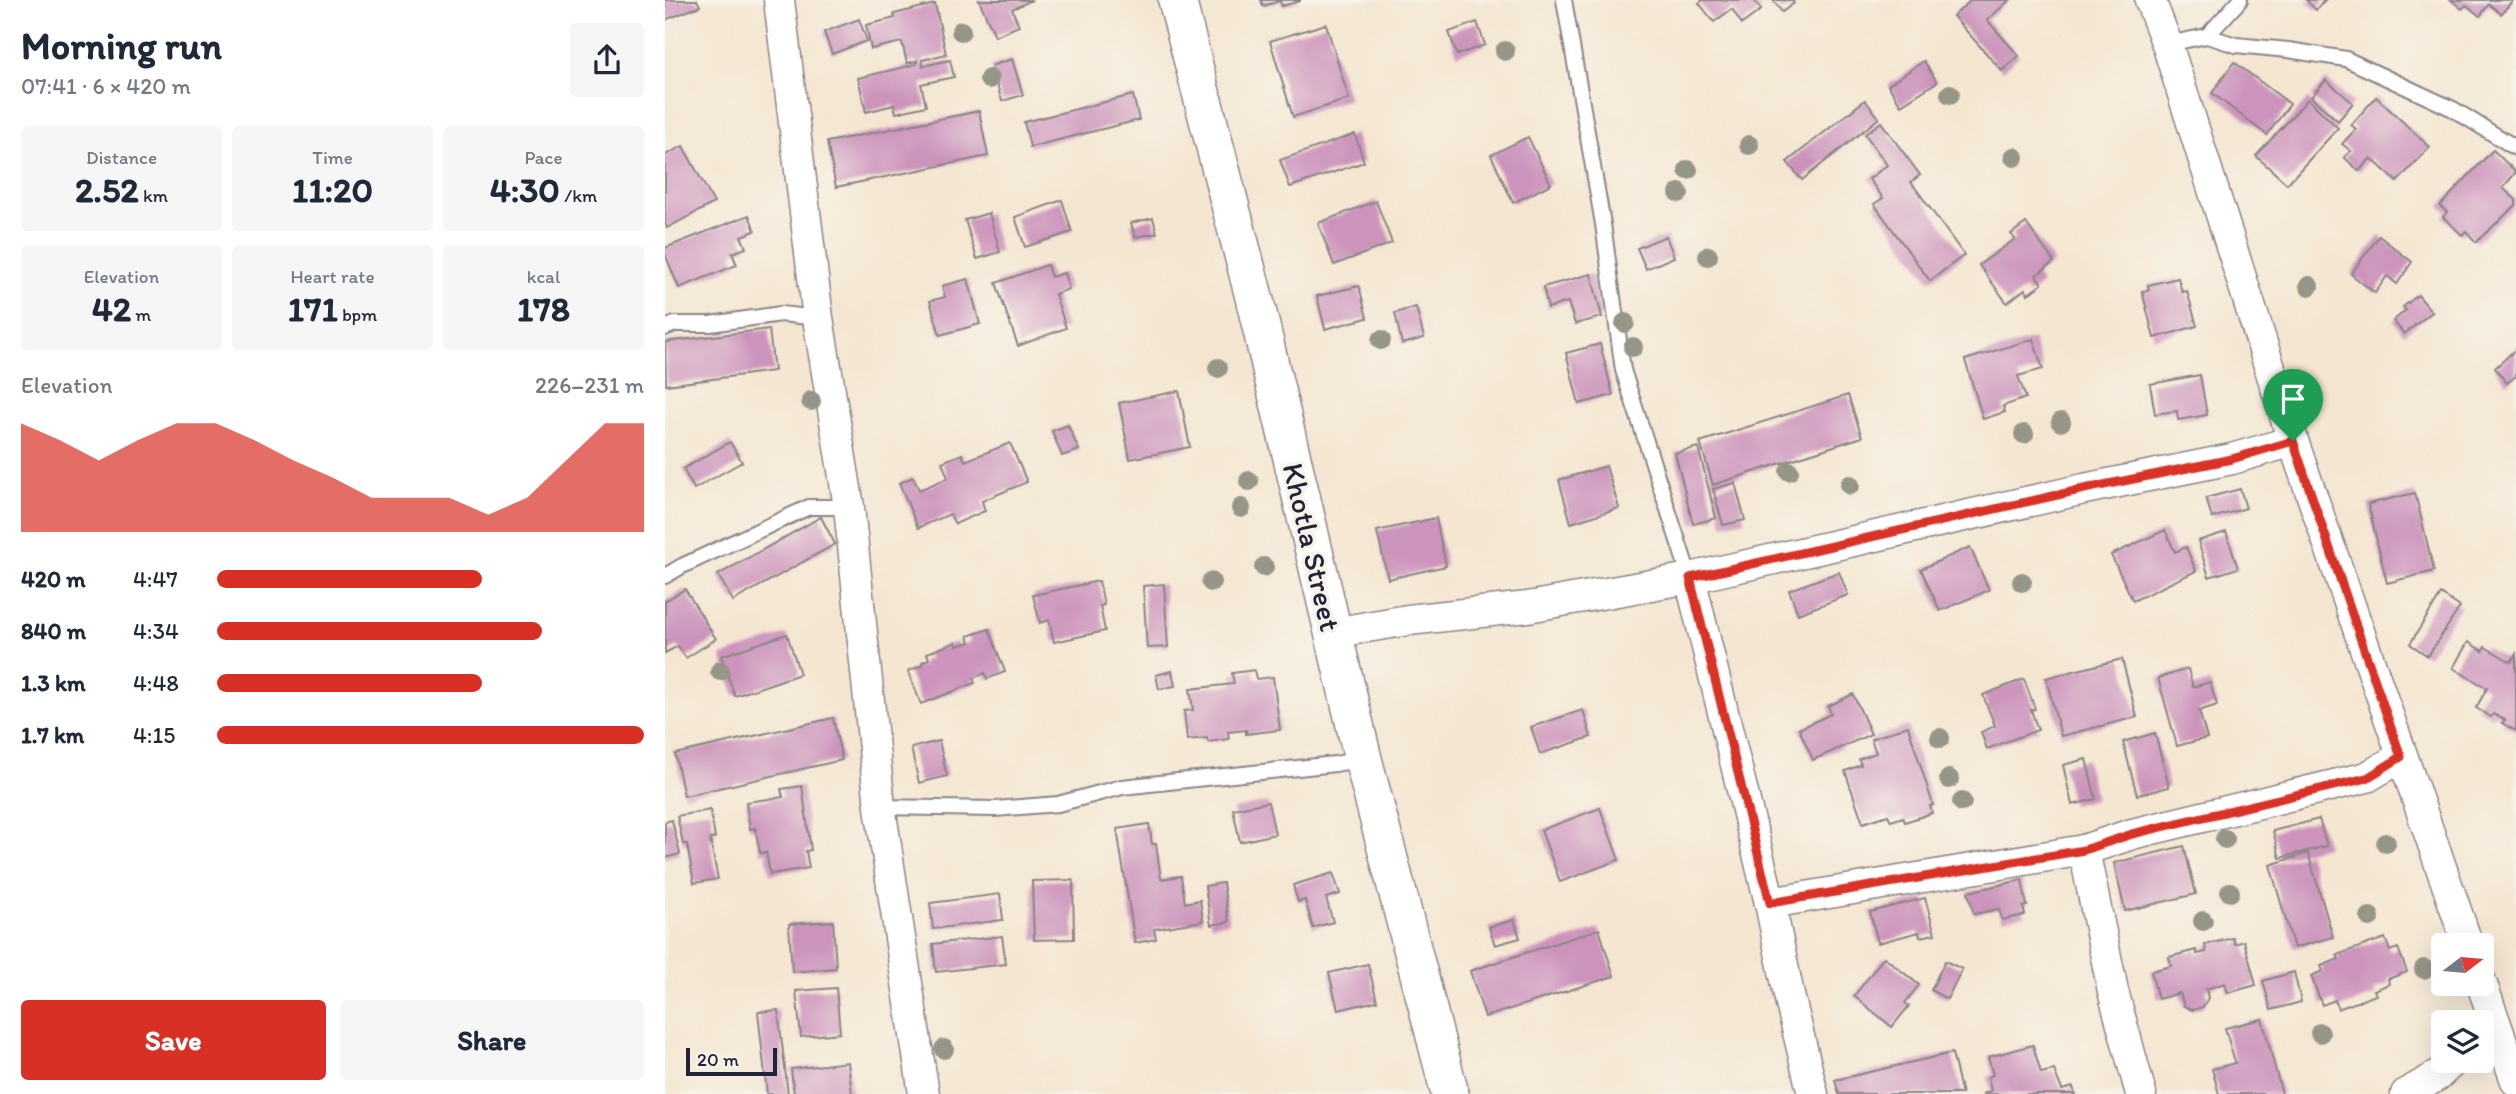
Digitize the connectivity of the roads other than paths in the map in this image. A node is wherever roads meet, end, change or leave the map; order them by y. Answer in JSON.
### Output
{"nodes":[{"id":1,"x":779,"y":0,"type":"edge"},
{"id":2,"x":1177,"y":0,"type":"edge"},
{"id":3,"x":1564,"y":0,"type":"edge"},
{"id":4,"x":2150,"y":0,"type":"edge"},
{"id":5,"x":2240,"y":0,"type":"edge"},
{"id":6,"x":2207,"y":36,"type":"junction"},
{"id":7,"x":2167,"y":44,"type":"junction"},
{"id":8,"x":2516,"y":148,"type":"edge"},
{"id":9,"x":818,"y":318,"type":"junction"},
{"id":10,"x":665,"y":328,"type":"edge"},
{"id":11,"x":2293,"y":441,"type":"junction"},
{"id":12,"x":849,"y":507,"type":"junction"},
{"id":13,"x":665,"y":576,"type":"edge"},
{"id":14,"x":1690,"y":578,"type":"junction"},
{"id":15,"x":1332,"y":633,"type":"junction"},
{"id":16,"x":2401,"y":757,"type":"junction"},
{"id":17,"x":1363,"y":759,"type":"junction"},
{"id":18,"x":880,"y":807,"type":"junction"},
{"id":19,"x":2084,"y":850,"type":"junction"},
{"id":20,"x":1770,"y":903,"type":"junction"},
{"id":21,"x":2464,"y":933,"type":"edge"},
{"id":22,"x":2494,"y":1046,"type":"edge"},
{"id":23,"x":2440,"y":1073,"type":"edge"},
{"id":24,"x":2516,"y":1081,"type":"edge"},
{"id":25,"x":924,"y":1094,"type":"edge"},
{"id":26,"x":1450,"y":1094,"type":"edge"},
{"id":27,"x":1813,"y":1094,"type":"edge"},
{"id":28,"x":2141,"y":1094,"type":"edge"},
{"id":29,"x":2406,"y":1094,"type":"edge"}],
"edges":[{"from":1,"to":9,"type":"street"},
{"from":2,"to":15,"type":"street","name":"Khotla Street"},
{"from":3,"to":14,"type":"lane"},
{"from":4,"to":7,"type":"street"},
{"from":5,"to":6,"type":"lane"},
{"from":6,"to":7,"type":"lane"},
{"from":6,"to":8,"type":"lane"},
{"from":7,"to":11,"type":"street"},
{"from":9,"to":10,"type":"lane"},
{"from":9,"to":12,"type":"street"},
{"from":11,"to":14,"type":"street"},
{"from":11,"to":16,"type":"street"},
{"from":12,"to":13,"type":"lane"},
{"from":12,"to":18,"type":"street"},
{"from":14,"to":15,"type":"street"},
{"from":14,"to":20,"type":"street"},
{"from":15,"to":17,"type":"street","name":"Khotla Street"},
{"from":16,"to":19,"type":"street"},
{"from":16,"to":21,"type":"street"},
{"from":17,"to":18,"type":"lane"},
{"from":17,"to":26,"type":"street","name":"Khotla Street"},
{"from":18,"to":25,"type":"street"},
{"from":19,"to":20,"type":"street"},
{"from":19,"to":28,"type":"street"},
{"from":20,"to":27,"type":"street"},
{"from":22,"to":24,"type":"street"},
{"from":23,"to":29,"type":"street"}]}
